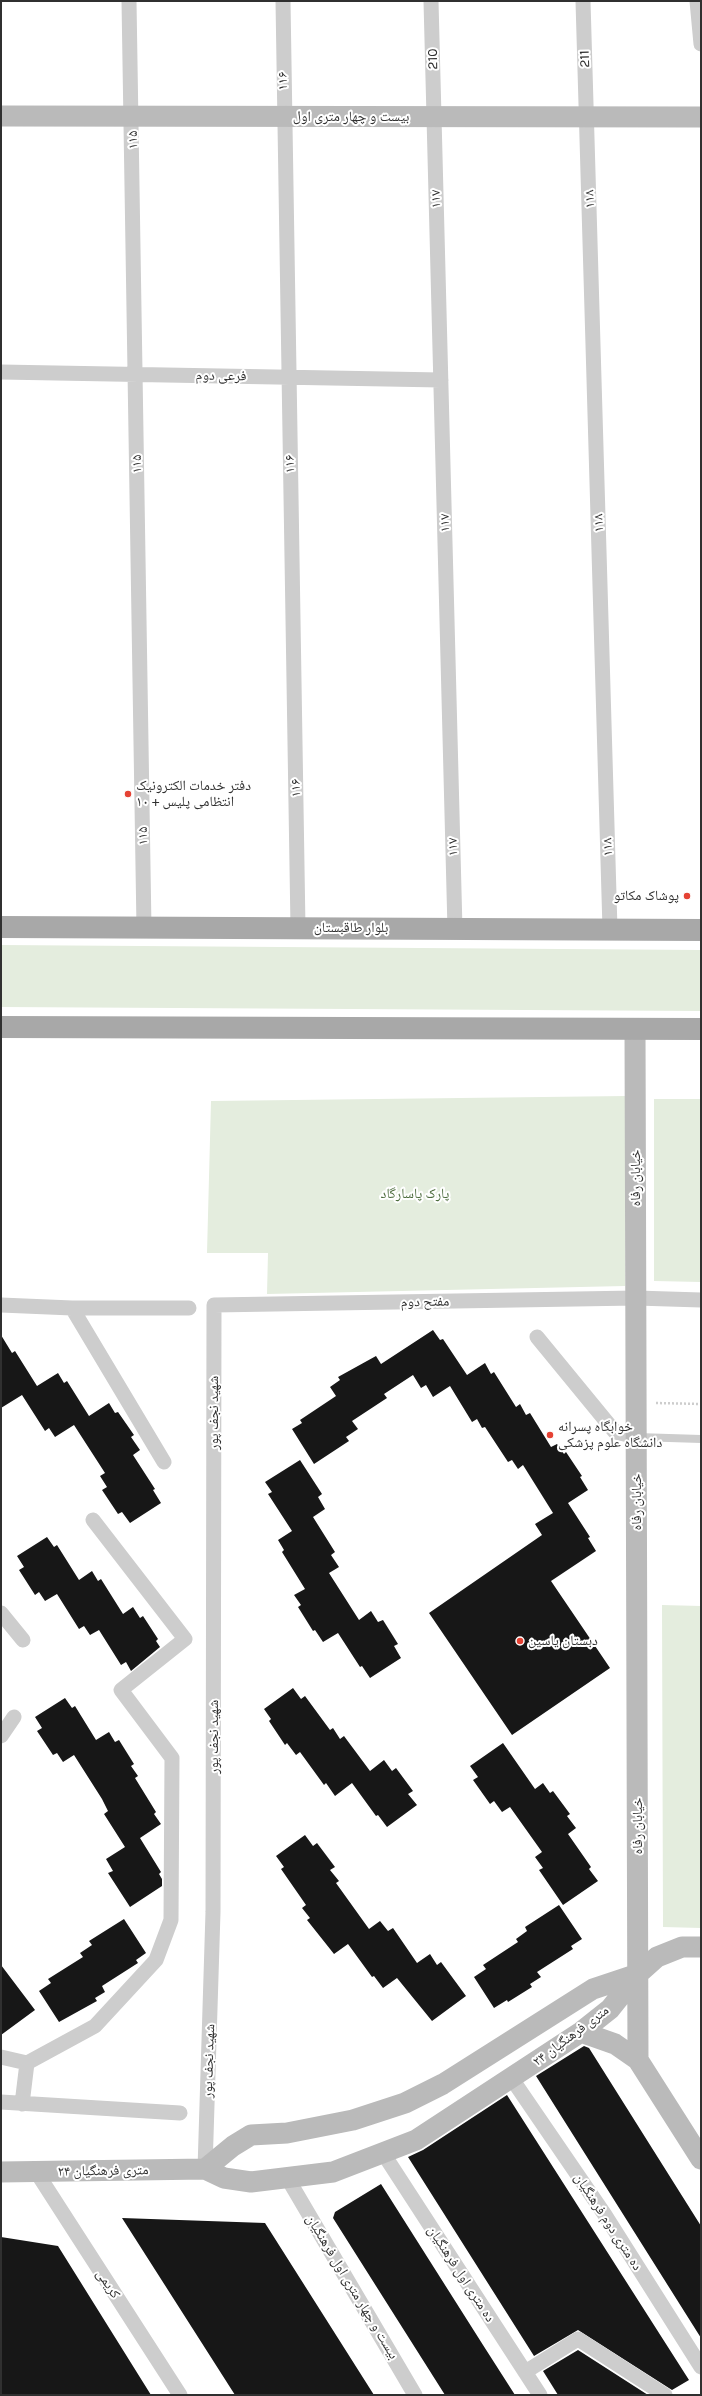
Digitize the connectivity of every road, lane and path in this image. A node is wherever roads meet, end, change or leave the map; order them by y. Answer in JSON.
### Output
{"nodes":[{"id":1,"x":129,"y":1,"type":"edge"},
{"id":2,"x":283,"y":1,"type":"edge"},
{"id":3,"x":431,"y":1,"type":"edge"},
{"id":4,"x":583,"y":1,"type":"edge"},
{"id":5,"x":697,"y":1,"type":"edge"},
{"id":6,"x":701,"y":44,"type":"edge"},
{"id":7,"x":1,"y":116,"type":"edge"},
{"id":8,"x":133,"y":116,"type":"junction"},
{"id":9,"x":283,"y":116,"type":"junction"},
{"id":10,"x":434,"y":117,"type":"junction"},
{"id":11,"x":587,"y":117,"type":"junction"},
{"id":12,"x":701,"y":117,"type":"edge"},
{"id":13,"x":1,"y":372,"type":"edge"},
{"id":14,"x":136,"y":374,"type":"junction"},
{"id":15,"x":288,"y":377,"type":"junction"},
{"id":16,"x":441,"y":380,"type":"junction"},
{"id":17,"x":1,"y":927,"type":"edge"},
{"id":18,"x":144,"y":928,"type":"junction"},
{"id":19,"x":298,"y":928,"type":"junction"},
{"id":20,"x":455,"y":929,"type":"junction"},
{"id":21,"x":610,"y":929,"type":"junction"},
{"id":22,"x":701,"y":930,"type":"edge"},
{"id":23,"x":1,"y":1027,"type":"edge"},
{"id":24,"x":635,"y":1029,"type":"junction"},
{"id":25,"x":701,"y":1029,"type":"edge"},
{"id":26,"x":636,"y":1298,"type":"junction"},
{"id":27,"x":701,"y":1300,"type":"edge"},
{"id":28,"x":1,"y":1305,"type":"edge"},
{"id":29,"x":214,"y":1305,"type":"joint"},
{"id":30,"x":72,"y":1308,"type":"junction"},
{"id":31,"x":189,"y":1308,"type":"dead end"},
{"id":32,"x":537,"y":1337,"type":"dead end"},
{"id":33,"x":637,"y":1403,"type":"junction"},
{"id":34,"x":701,"y":1404,"type":"edge"},
{"id":35,"x":637,"y":1437,"type":"junction"},
{"id":36,"x":701,"y":1439,"type":"edge"},
{"id":37,"x":164,"y":1462,"type":"dead end"},
{"id":38,"x":93,"y":1520,"type":"dead end"},
{"id":39,"x":1,"y":1614,"type":"edge"},
{"id":40,"x":23,"y":1640,"type":"dead end"},
{"id":41,"x":14,"y":1717,"type":"dead end"},
{"id":42,"x":1,"y":1736,"type":"edge"},
{"id":43,"x":701,"y":1947,"type":"edge"},
{"id":44,"x":638,"y":1974,"type":"junction"},
{"id":45,"x":581,"y":2032,"type":"junction"},
{"id":46,"x":1,"y":2057,"type":"edge"},
{"id":47,"x":638,"y":2060,"type":"junction"},
{"id":48,"x":27,"y":2063,"type":"junction"},
{"id":49,"x":512,"y":2079,"type":"junction"},
{"id":50,"x":1,"y":2102,"type":"edge"},
{"id":51,"x":22,"y":2104,"type":"junction"},
{"id":52,"x":180,"y":2113,"type":"dead end"},
{"id":53,"x":383,"y":2153,"type":"junction"},
{"id":54,"x":701,"y":2159,"type":"edge"},
{"id":55,"x":205,"y":2169,"type":"junction"},
{"id":56,"x":1,"y":2172,"type":"edge"},
{"id":57,"x":37,"y":2173,"type":"junction"},
{"id":58,"x":288,"y":2180,"type":"junction"},
{"id":59,"x":701,"y":2367,"type":"edge"},
{"id":60,"x":525,"y":2372,"type":"junction"},
{"id":61,"x":180,"y":2395,"type":"edge"},
{"id":62,"x":415,"y":2395,"type":"edge"},
{"id":63,"x":540,"y":2395,"type":"edge"},
{"id":64,"x":665,"y":2395,"type":"edge"}],
"edges":[{"from":1,"to":8,"type":"street","name":"۱۱۵"},
{"from":2,"to":9,"type":"street","name":"۱۱۶"},
{"from":3,"to":10,"type":"street","name":"210"},
{"from":4,"to":11,"type":"street","name":"211"},
{"from":5,"to":6,"type":"street"},
{"from":7,"to":8,"type":"street","name":"بیست و چهار متری اول"},
{"from":8,"to":9,"type":"street","name":"بیست و چهار متری اول"},
{"from":8,"to":14,"type":"street","name":"۱۱۵"},
{"from":9,"to":10,"type":"street","name":"بیست و چهار متری اول"},
{"from":9,"to":15,"type":"street","name":"۱۱۶"},
{"from":10,"to":11,"type":"street","name":"بیست و چهار متری اول"},
{"from":10,"to":16,"type":"street","name":"۱۱۷"},
{"from":11,"to":12,"type":"street","name":"بیست و چهار متری اول"},
{"from":11,"to":21,"type":"street","name":"۱۱۸"},
{"from":13,"to":14,"type":"street","name":"فرعی دوم"},
{"from":14,"to":15,"type":"street","name":"فرعی دوم"},
{"from":14,"to":18,"type":"street","name":"۱۱۵"},
{"from":15,"to":16,"type":"street","name":"فرعی دوم"},
{"from":15,"to":19,"type":"street","name":"۱۱۶"},
{"from":16,"to":20,"type":"street","name":"۱۱۷"},
{"from":17,"to":18,"type":"main road","name":"بلوار طاقبستان"},
{"from":18,"to":19,"type":"main road","name":"بلوار طاقبستان"},
{"from":19,"to":20,"type":"main road","name":"بلوار طاقبستان"},
{"from":20,"to":21,"type":"main road","name":"بلوار طاقبستان"},
{"from":21,"to":22,"type":"main road","name":"بلوار طاقبستان"},
{"from":23,"to":24,"type":"main road"},
{"from":24,"to":25,"type":"main road"},
{"from":24,"to":26,"type":"street","name":"خیابان رفاه"},
{"from":26,"to":27,"type":"street","name":"مفتح دوم"},
{"from":26,"to":29,"type":"street","name":"مفتح دوم"},
{"from":26,"to":33,"type":"street","name":"خیابان رفاه"},
{"from":28,"to":30,"type":"street"},
{"from":29,"to":55,"type":"street","name":"شهید نجف پور"},
{"from":30,"to":31,"type":"street"},
{"from":30,"to":37,"type":"street"},
{"from":32,"to":35,"type":"street"},
{"from":33,"to":34,"type":"path"},
{"from":33,"to":35,"type":"street","name":"خیابان رفاه"},
{"from":35,"to":36,"type":"lane"},
{"from":35,"to":44,"type":"street","name":"خیابان رفاه"},
{"from":38,"to":48,"type":"street"},
{"from":39,"to":40,"type":"street"},
{"from":41,"to":42,"type":"street"},
{"from":43,"to":44,"type":"street"},
{"from":44,"to":45,"type":"street","name":"۲۴ متری فرهنگیان"},
{"from":44,"to":47,"type":"street","name":"خیابان رفاه"},
{"from":44,"to":55,"type":"street","name":"۲۴ متری فرهنگیان"},
{"from":45,"to":47,"type":"street"},
{"from":45,"to":49,"type":"street","name":"۲۴ متری فرهنگیان"},
{"from":46,"to":48,"type":"street"},
{"from":47,"to":54,"type":"street"},
{"from":48,"to":51,"type":"street"},
{"from":49,"to":53,"type":"street","name":"۲۴ متری فرهنگیان"},
{"from":49,"to":59,"type":"street","name":"ده متری دوم فرهنگیان"},
{"from":50,"to":51,"type":"street"},
{"from":51,"to":52,"type":"street"},
{"from":53,"to":58,"type":"street","name":"۲۴ متری فرهنگیان"},
{"from":53,"to":60,"type":"street","name":"ده متری اول فرهنگیان"},
{"from":55,"to":57,"type":"street","name":"۲۴ متری فرهنگیان"},
{"from":55,"to":58,"type":"street","name":"۲۴ متری فرهنگیان"},
{"from":56,"to":57,"type":"street","name":"۲۴ متری فرهنگیان"},
{"from":57,"to":61,"type":"street","name":"کریمی"},
{"from":58,"to":62,"type":"street","name":"بیست و چهار متری اول فرهنگیان"},
{"from":60,"to":63,"type":"street","name":"ده متری اول فرهنگیان"},
{"from":60,"to":64,"type":"street"}]}
